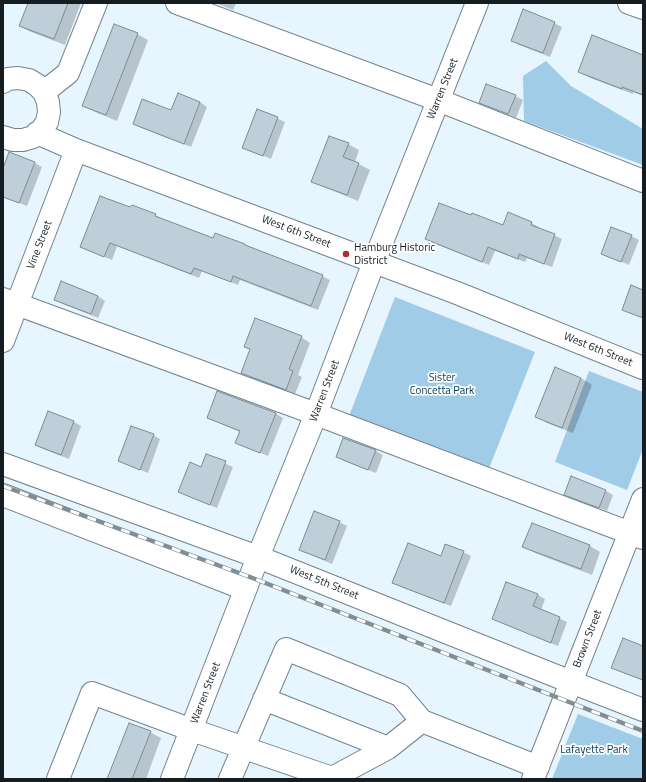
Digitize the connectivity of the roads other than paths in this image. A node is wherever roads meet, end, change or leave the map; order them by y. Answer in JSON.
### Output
{"nodes":[{"id":1,"x":96,"y":3,"type":"edge"},
{"id":2,"x":177,"y":3,"type":"edge"},
{"id":3,"x":477,"y":3,"type":"edge"},
{"id":4,"x":629,"y":3,"type":"edge"},
{"id":5,"x":643,"y":8,"type":"edge"},
{"id":6,"x":5,"y":77,"type":"edge"},
{"id":7,"x":44,"y":92,"type":"junction"},
{"id":8,"x":438,"y":100,"type":"junction"},
{"id":9,"x":37,"y":133,"type":"junction"},
{"id":10,"x":3,"y":137,"type":"edge"},
{"id":11,"x":76,"y":150,"type":"junction"},
{"id":12,"x":643,"y":180,"type":"edge"},
{"id":13,"x":374,"y":262,"type":"junction"},
{"id":14,"x":10,"y":301,"type":"edge"},
{"id":15,"x":3,"y":341,"type":"edge"},
{"id":16,"x":643,"y":368,"type":"edge"},
{"id":17,"x":316,"y":414,"type":"junction"},
{"id":18,"x":3,"y":464,"type":"edge"},
{"id":19,"x":3,"y":495,"type":"edge"},
{"id":20,"x":643,"y":499,"type":"edge"},
{"id":21,"x":636,"y":535,"type":"edge"},
{"id":22,"x":258,"y":557,"type":"junction"},
{"id":23,"x":246,"y":589,"type":"junction"},
{"id":24,"x":571,"y":682,"type":"junction"},
{"id":25,"x":264,"y":700,"type":"junction"},
{"id":26,"x":643,"y":710,"type":"edge"},
{"id":27,"x":422,"y":721,"type":"junction"},
{"id":28,"x":192,"y":730,"type":"junction"},
{"id":29,"x":242,"y":747,"type":"junction"},
{"id":30,"x":388,"y":748,"type":"junction"},
{"id":31,"x":536,"y":773,"type":"edge"},
{"id":32,"x":58,"y":779,"type":"edge"},
{"id":33,"x":172,"y":779,"type":"edge"},
{"id":34,"x":230,"y":779,"type":"edge"}],
"edges":[{"from":1,"to":7,"type":"street"},
{"from":2,"to":8,"type":"street"},
{"from":3,"to":8,"type":"street","name":"Warren Street"},
{"from":4,"to":5,"type":"street"},
{"from":6,"to":7,"type":"street"},
{"from":7,"to":9,"type":"street"},
{"from":8,"to":12,"type":"street"},
{"from":8,"to":13,"type":"street","name":"Warren Street"},
{"from":9,"to":10,"type":"street"},
{"from":9,"to":11,"type":"street","name":"West 6th Street"},
{"from":11,"to":13,"type":"street","name":"West 6th Street"},
{"from":11,"to":14,"type":"street","name":"Vine Street"},
{"from":13,"to":16,"type":"street","name":"West 6th Street"},
{"from":13,"to":17,"type":"street","name":"Warren Street"},
{"from":14,"to":15,"type":"street","name":"Vine Street"},
{"from":14,"to":17,"type":"street"},
{"from":17,"to":21,"type":"street"},
{"from":17,"to":22,"type":"street","name":"Warren Street"},
{"from":18,"to":22,"type":"street","name":"West 5th Street"},
{"from":19,"to":23,"type":"street"},
{"from":20,"to":21,"type":"street","name":"Brown Street"},
{"from":21,"to":24,"type":"street","name":"Brown Street"},
{"from":22,"to":23,"type":"street","name":"Warren Street"},
{"from":22,"to":24,"type":"street","name":"West 5th Street"},
{"from":23,"to":28,"type":"street","name":"Warren Street"},
{"from":24,"to":26,"type":"street","name":"West 5th Street"},
{"from":24,"to":31,"type":"street","name":"Brown Street"},
{"from":25,"to":27,"type":"street"},
{"from":25,"to":29,"type":"street"},
{"from":25,"to":30,"type":"street"},
{"from":27,"to":30,"type":"street"},
{"from":27,"to":31,"type":"street"},
{"from":28,"to":29,"type":"street"},
{"from":28,"to":32,"type":"street"},
{"from":28,"to":33,"type":"street","name":"Warren Street"},
{"from":29,"to":30,"type":"street"},
{"from":29,"to":34,"type":"street"}]}
